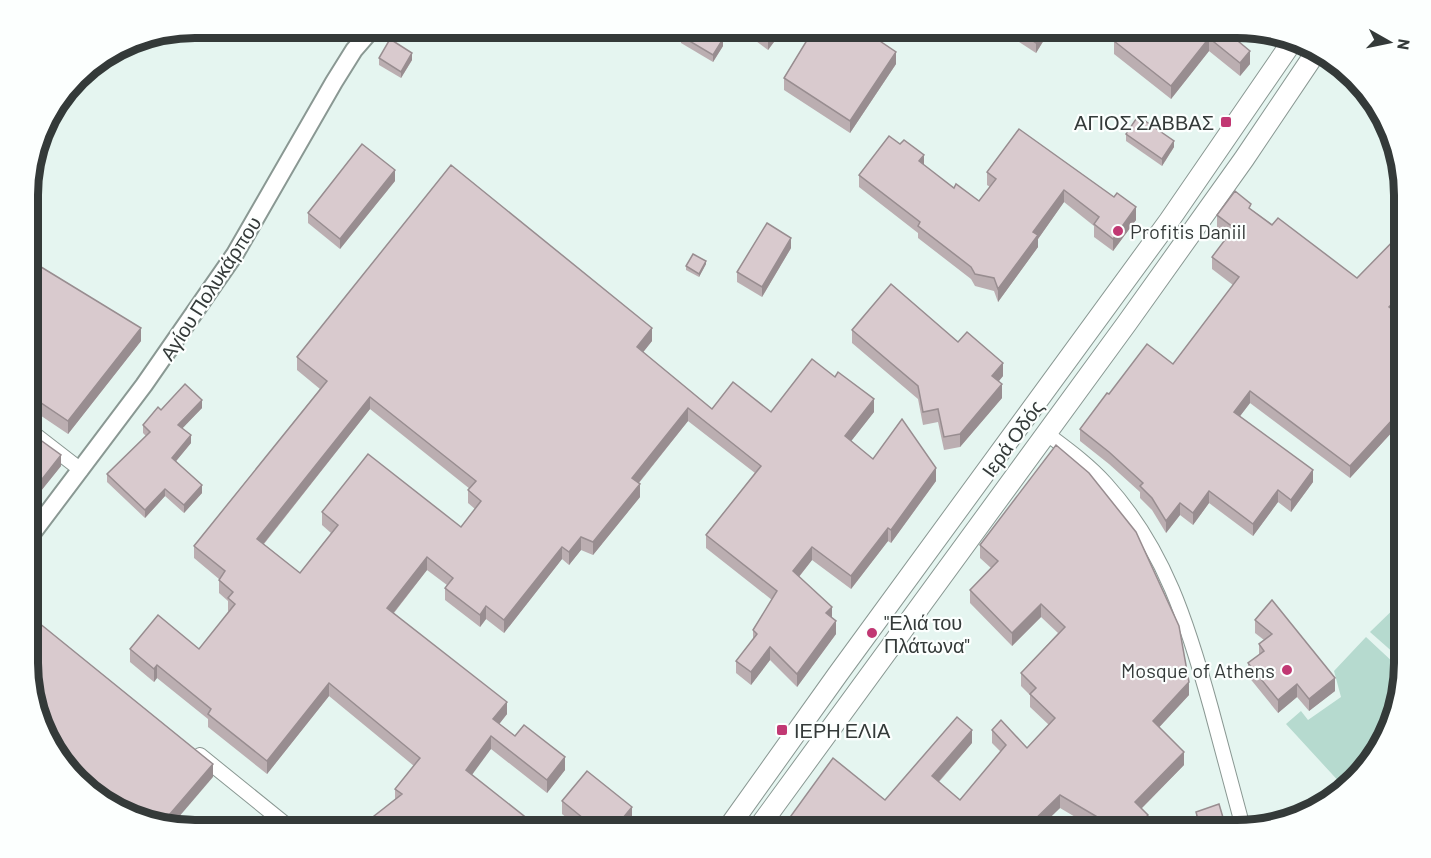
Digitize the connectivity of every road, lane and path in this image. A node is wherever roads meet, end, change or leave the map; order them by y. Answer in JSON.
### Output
{"nodes":[{"id":1,"x":364,"y":38,"type":"edge"},
{"id":2,"x":1289,"y":47,"type":"edge"},
{"id":3,"x":1312,"y":56,"type":"edge"},
{"id":4,"x":1047,"y":434,"type":"junction"},
{"id":5,"x":38,"y":437,"type":"edge"},
{"id":6,"x":81,"y":470,"type":"junction"},
{"id":7,"x":38,"y":526,"type":"edge"},
{"id":8,"x":193,"y":749,"type":"edge"},
{"id":9,"x":280,"y":820,"type":"edge"},
{"id":10,"x":734,"y":820,"type":"edge"},
{"id":11,"x":764,"y":820,"type":"edge"},
{"id":12,"x":1241,"y":820,"type":"edge"}],
"edges":[{"from":1,"to":6,"type":"street","name":"Αγίου Πολυκάρπου"},
{"from":2,"to":10,"type":"main road","name":"Ιερά Οδός"},
{"from":3,"to":4,"type":"main road","name":"Ιερά Οδός"},
{"from":4,"to":11,"type":"main road","name":"Ιερά Οδός"},
{"from":4,"to":12,"type":"street"},
{"from":5,"to":6,"type":"street"},
{"from":6,"to":7,"type":"street","name":"Αγίου Πολυκάρπου"},
{"from":8,"to":9,"type":"street"}]}
